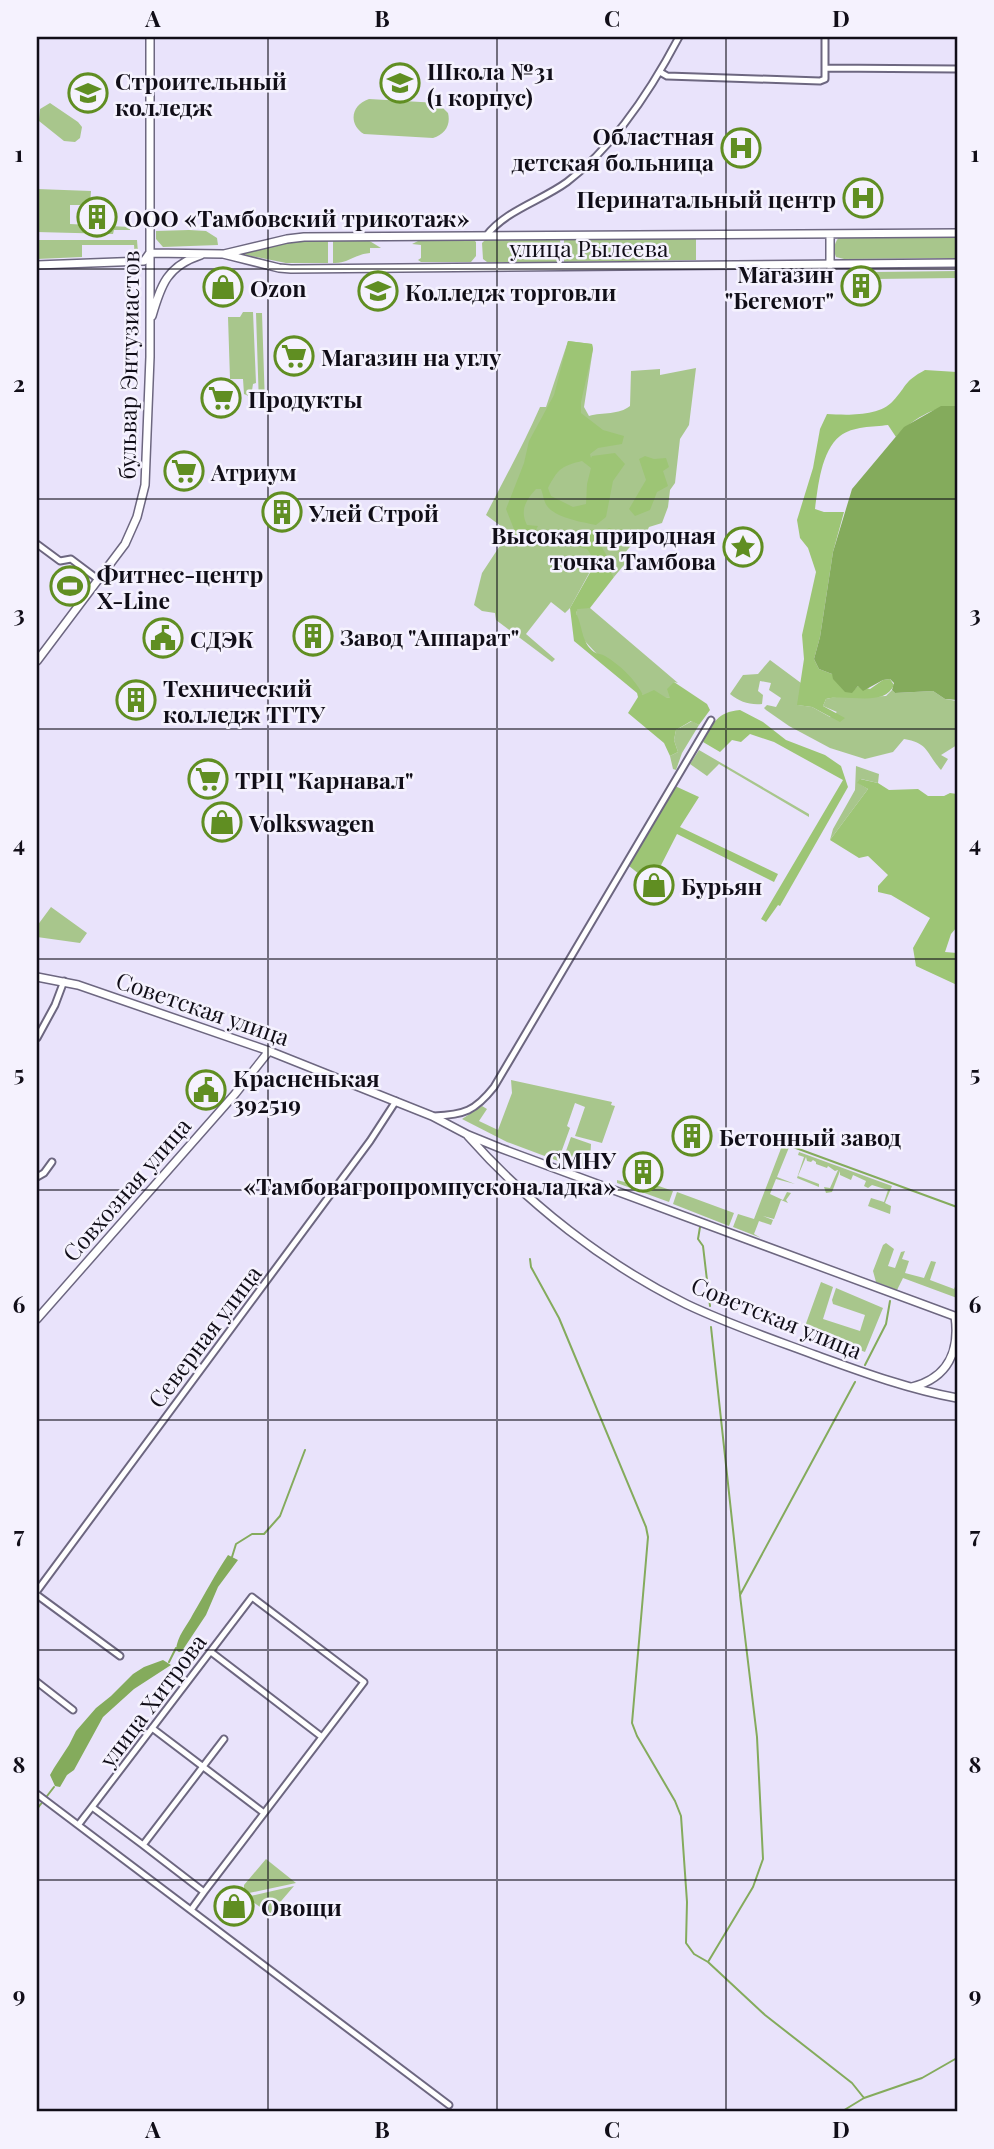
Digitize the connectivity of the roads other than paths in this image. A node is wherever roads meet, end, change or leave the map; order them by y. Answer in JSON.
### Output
{"nodes":[{"id":1,"x":150,"y":37,"type":"edge"},
{"id":2,"x":678,"y":37,"type":"edge"},
{"id":3,"x":824,"y":37,"type":"edge"},
{"id":4,"x":826,"y":68,"type":"junction"},
{"id":5,"x":957,"y":69,"type":"edge"},
{"id":6,"x":660,"y":72,"type":"junction"},
{"id":7,"x":957,"y":233,"type":"edge"},
{"id":8,"x":830,"y":234,"type":"junction"},
{"id":9,"x":486,"y":236,"type":"junction"},
{"id":10,"x":150,"y":253,"type":"junction"},
{"id":11,"x":208,"y":253,"type":"junction"},
{"id":12,"x":223,"y":254,"type":"junction"},
{"id":13,"x":957,"y":263,"type":"edge"},
{"id":14,"x":37,"y":265,"type":"edge"},
{"id":15,"x":830,"y":265,"type":"junction"},
{"id":16,"x":150,"y":324,"type":"junction"},
{"id":17,"x":37,"y":544,"type":"edge"},
{"id":18,"x":99,"y":580,"type":"junction"},
{"id":19,"x":37,"y":662,"type":"edge"},
{"id":20,"x":711,"y":720,"type":"dead end"},
{"id":21,"x":37,"y":977,"type":"edge"},
{"id":22,"x":64,"y":981,"type":"junction"},
{"id":23,"x":37,"y":1038,"type":"edge"},
{"id":24,"x":269,"y":1051,"type":"junction"},
{"id":25,"x":396,"y":1101,"type":"junction"},
{"id":26,"x":432,"y":1116,"type":"junction"},
{"id":27,"x":468,"y":1135,"type":"junction"},
{"id":28,"x":52,"y":1162,"type":"dead end"},
{"id":29,"x":37,"y":1177,"type":"edge"},
{"id":30,"x":956,"y":1316,"type":"edge"},
{"id":31,"x":37,"y":1319,"type":"edge"},
{"id":32,"x":912,"y":1387,"type":"junction"},
{"id":33,"x":957,"y":1398,"type":"edge"},
{"id":34,"x":37,"y":1593,"type":"edge"},
{"id":35,"x":211,"y":1652,"type":"junction"},
{"id":36,"x":120,"y":1656,"type":"dead end"},
{"id":37,"x":37,"y":1682,"type":"edge"},
{"id":38,"x":73,"y":1710,"type":"dead end"},
{"id":39,"x":152,"y":1728,"type":"junction"},
{"id":40,"x":323,"y":1737,"type":"junction"},
{"id":41,"x":224,"y":1739,"type":"dead end"},
{"id":42,"x":203,"y":1766,"type":"junction"},
{"id":43,"x":37,"y":1794,"type":"edge"},
{"id":44,"x":92,"y":1807,"type":"junction"},
{"id":45,"x":264,"y":1813,"type":"junction"},
{"id":46,"x":79,"y":1824,"type":"junction"},
{"id":47,"x":143,"y":1845,"type":"junction"},
{"id":48,"x":204,"y":1892,"type":"junction"},
{"id":49,"x":191,"y":1910,"type":"junction"},
{"id":50,"x":449,"y":2105,"type":"dead end"}],
"edges":[{"from":1,"to":10,"type":"main road","name":"бульвар Энтузиастов"},
{"from":2,"to":6,"type":"street"},
{"from":3,"to":4,"type":"street"},
{"from":4,"to":5,"type":"street"},
{"from":4,"to":6,"type":"street"},
{"from":6,"to":9,"type":"street"},
{"from":7,"to":8,"type":"main road","name":"улица Рылеева"},
{"from":8,"to":9,"type":"main road","name":"улица Рылеева"},
{"from":8,"to":15,"type":"main road"},
{"from":9,"to":12,"type":"main road","name":"улица Рылеева"},
{"from":10,"to":11,"type":"main road","name":"улица Рылеева"},
{"from":10,"to":14,"type":"main road","name":"улица Рылеева"},
{"from":10,"to":16,"type":"main road","name":"бульвар Энтузиастов"},
{"from":11,"to":12,"type":"main road","name":"улица Рылеева"},
{"from":11,"to":16,"type":"main road"},
{"from":12,"to":15,"type":"main road","name":"улица Рылеева"},
{"from":13,"to":15,"type":"main road","name":"улица Рылеева"},
{"from":16,"to":18,"type":"main road","name":"бульвар Энтузиастов"},
{"from":17,"to":18,"type":"street"},
{"from":18,"to":19,"type":"main road","name":"бульвар Энтузиастов"},
{"from":20,"to":26,"type":"street"},
{"from":21,"to":22,"type":"main road","name":"Советская улица"},
{"from":22,"to":23,"type":"street"},
{"from":22,"to":24,"type":"main road","name":"Советская улица"},
{"from":24,"to":25,"type":"main road","name":"Советская улица"},
{"from":24,"to":31,"type":"main road","name":"Совхозная улица"},
{"from":25,"to":26,"type":"main road","name":"Советская улица"},
{"from":25,"to":34,"type":"street","name":"Северная улица"},
{"from":26,"to":27,"type":"main road","name":"Советская улица"},
{"from":27,"to":30,"type":"main road"},
{"from":27,"to":32,"type":"main road","name":"Советская улица"},
{"from":28,"to":29,"type":"street"},
{"from":30,"to":32,"type":"main road"},
{"from":32,"to":33,"type":"main road","name":"Советская улица"},
{"from":34,"to":36,"type":"street"},
{"from":35,"to":39,"type":"street","name":"улица Хитрова"},
{"from":35,"to":40,"type":"street"},
{"from":35,"to":40,"type":"street","name":"улица Хитрова"},
{"from":37,"to":38,"type":"street"},
{"from":39,"to":42,"type":"street"},
{"from":39,"to":44,"type":"street","name":"улица Хитрова"},
{"from":40,"to":45,"type":"street"},
{"from":41,"to":42,"type":"street"},
{"from":42,"to":45,"type":"street"},
{"from":42,"to":47,"type":"street"},
{"from":43,"to":46,"type":"street"},
{"from":44,"to":46,"type":"street","name":"улица Хитрова"},
{"from":44,"to":47,"type":"street"},
{"from":45,"to":48,"type":"street"},
{"from":46,"to":49,"type":"street"},
{"from":47,"to":48,"type":"street"},
{"from":48,"to":49,"type":"street"},
{"from":49,"to":50,"type":"street"}]}
